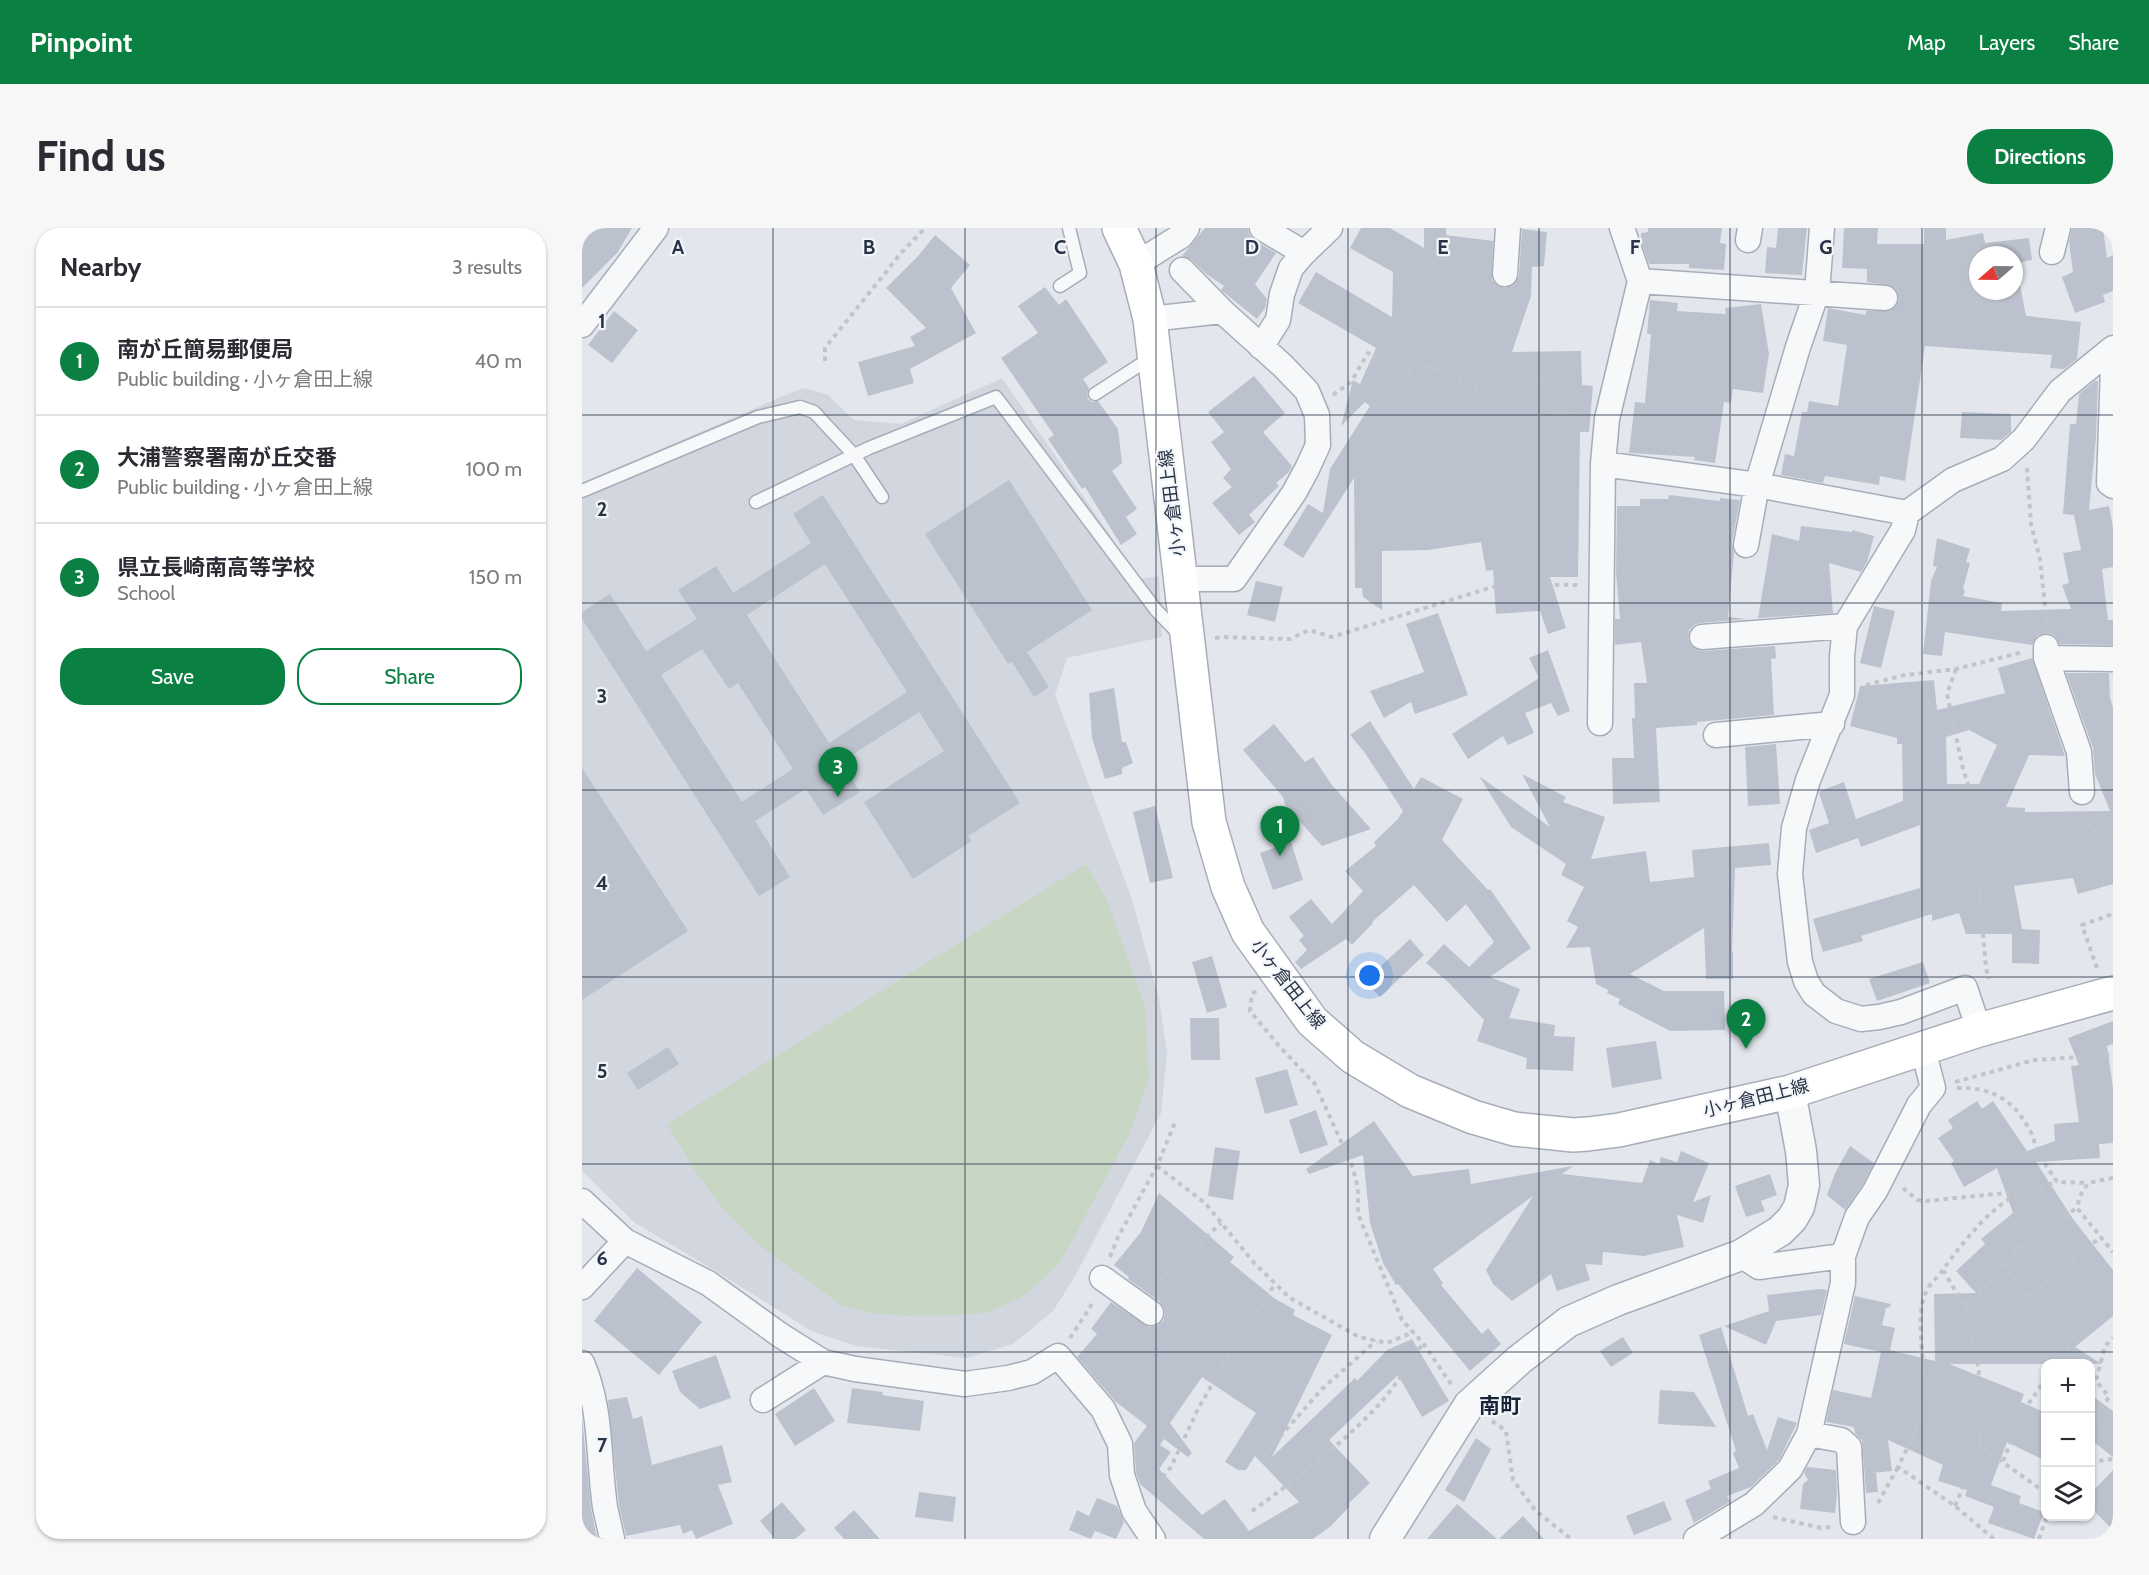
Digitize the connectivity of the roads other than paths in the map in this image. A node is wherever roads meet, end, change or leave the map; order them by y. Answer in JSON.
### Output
{"nodes":[{"id":1,"x":656,"y":228,"type":"edge"},
{"id":2,"x":1069,"y":228,"type":"edge"},
{"id":3,"x":1119,"y":228,"type":"edge"},
{"id":4,"x":1187,"y":228,"type":"edge"},
{"id":5,"x":1262,"y":228,"type":"edge"},
{"id":6,"x":1330,"y":228,"type":"edge"},
{"id":7,"x":1508,"y":228,"type":"edge"},
{"id":8,"x":1623,"y":228,"type":"edge"},
{"id":9,"x":1822,"y":228,"type":"edge"},
{"id":10,"x":2058,"y":228,"type":"edge"},
{"id":11,"x":2052,"y":252,"type":"dead end"},
{"id":12,"x":1304,"y":253,"type":"junction"},
{"id":13,"x":1136,"y":264,"type":"junction"},
{"id":14,"x":1182,"y":270,"type":"dead end"},
{"id":15,"x":1505,"y":274,"type":"dead end"},
{"id":16,"x":1640,"y":281,"type":"junction"},
{"id":17,"x":1060,"y":286,"type":"dead end"},
{"id":18,"x":1817,"y":292,"type":"junction"},
{"id":19,"x":1885,"y":298,"type":"dead end"},
{"id":20,"x":1222,"y":311,"type":"junction"},
{"id":21,"x":1150,"y":319,"type":"junction"},
{"id":22,"x":582,"y":325,"type":"edge"},
{"id":23,"x":1261,"y":347,"type":"junction"},
{"id":24,"x":2113,"y":348,"type":"edge"},
{"id":25,"x":1155,"y":356,"type":"junction"},
{"id":26,"x":2113,"y":368,"type":"edge"},
{"id":27,"x":1095,"y":394,"type":"dead end"},
{"id":28,"x":854,"y":455,"type":"junction"},
{"id":29,"x":1603,"y":464,"type":"junction"},
{"id":30,"x":1757,"y":485,"type":"junction"},
{"id":31,"x":2113,"y":486,"type":"edge"},
{"id":32,"x":582,"y":491,"type":"edge"},
{"id":33,"x":882,"y":496,"type":"dead end"},
{"id":34,"x":756,"y":502,"type":"dead end"},
{"id":35,"x":1907,"y":513,"type":"junction"},
{"id":36,"x":1746,"y":545,"type":"dead end"},
{"id":37,"x":1181,"y":579,"type":"junction"},
{"id":38,"x":1845,"y":626,"type":"junction"},
{"id":39,"x":1702,"y":637,"type":"dead end"},
{"id":40,"x":1188,"y":643,"type":"junction"},
{"id":41,"x":2113,"y":659,"type":"edge"},
{"id":42,"x":1600,"y":723,"type":"dead end"},
{"id":43,"x":1832,"y":724,"type":"junction"},
{"id":44,"x":1716,"y":735,"type":"dead end"},
{"id":45,"x":2082,"y":792,"type":"road end"},
{"id":46,"x":2109,"y":994,"type":"edge"},
{"id":47,"x":1979,"y":1030,"type":"junction"},
{"id":48,"x":1923,"y":1049,"type":"junction"},
{"id":49,"x":1790,"y":1092,"type":"junction"},
{"id":50,"x":582,"y":1201,"type":"edge"},
{"id":51,"x":625,"y":1241,"type":"junction"},
{"id":52,"x":1741,"y":1255,"type":"junction"},
{"id":53,"x":1848,"y":1273,"type":"junction"},
{"id":54,"x":1102,"y":1278,"type":"road end"},
{"id":55,"x":1761,"y":1284,"type":"dead end"},
{"id":56,"x":582,"y":1287,"type":"edge"},
{"id":57,"x":1145,"y":1308,"type":"road end"},
{"id":58,"x":823,"y":1362,"type":"junction"},
{"id":59,"x":582,"y":1363,"type":"edge"},
{"id":60,"x":763,"y":1400,"type":"dead end"},
{"id":61,"x":1809,"y":1434,"type":"junction"},
{"id":62,"x":1853,"y":1522,"type":"dead end"},
{"id":63,"x":612,"y":1539,"type":"edge"},
{"id":64,"x":1153,"y":1539,"type":"edge"},
{"id":65,"x":1385,"y":1539,"type":"edge"},
{"id":66,"x":1696,"y":1539,"type":"edge"}],
"edges":[{"from":1,"to":22,"type":"street"},
{"from":2,"to":17,"type":"lane"},
{"from":3,"to":13,"type":"main road","name":"小ヶ倉田上線"},
{"from":4,"to":13,"type":"street"},
{"from":5,"to":12,"type":"street"},
{"from":6,"to":12,"type":"street"},
{"from":7,"to":15,"type":"street"},
{"from":8,"to":16,"type":"street"},
{"from":9,"to":18,"type":"street"},
{"from":10,"to":11,"type":"street"},
{"from":12,"to":23,"type":"street"},
{"from":13,"to":21,"type":"main road","name":"小ヶ倉田上線"},
{"from":14,"to":20,"type":"street"},
{"from":16,"to":18,"type":"street"},
{"from":16,"to":29,"type":"street"},
{"from":18,"to":19,"type":"street"},
{"from":18,"to":30,"type":"street"},
{"from":20,"to":21,"type":"street"},
{"from":20,"to":23,"type":"street"},
{"from":21,"to":25,"type":"main road","name":"小ヶ倉田上線"},
{"from":23,"to":37,"type":"street"},
{"from":24,"to":35,"type":"street"},
{"from":25,"to":27,"type":"lane"},
{"from":25,"to":37,"type":"main road","name":"小ヶ倉田上線"},
{"from":26,"to":31,"type":"street"},
{"from":28,"to":32,"type":"lane"},
{"from":28,"to":33,"type":"lane"},
{"from":28,"to":34,"type":"lane"},
{"from":28,"to":40,"type":"lane"},
{"from":29,"to":30,"type":"street"},
{"from":29,"to":42,"type":"street"},
{"from":30,"to":35,"type":"street"},
{"from":30,"to":36,"type":"street"},
{"from":35,"to":38,"type":"street"},
{"from":37,"to":40,"type":"main road","name":"小ヶ倉田上線"},
{"from":38,"to":39,"type":"street"},
{"from":38,"to":43,"type":"street"},
{"from":40,"to":49,"type":"main road","name":"小ヶ倉田上線"},
{"from":41,"to":45,"type":"street"},
{"from":43,"to":44,"type":"street"},
{"from":43,"to":47,"type":"street"},
{"from":46,"to":47,"type":"main road","name":"小ヶ倉田上線"},
{"from":47,"to":48,"type":"main road","name":"小ヶ倉田上線"},
{"from":48,"to":49,"type":"main road","name":"小ヶ倉田上線"},
{"from":48,"to":53,"type":"street"},
{"from":49,"to":52,"type":"street"},
{"from":50,"to":51,"type":"street"},
{"from":51,"to":56,"type":"street"},
{"from":51,"to":58,"type":"street"},
{"from":52,"to":53,"type":"street"},
{"from":52,"to":65,"type":"street"},
{"from":53,"to":55,"type":"street"},
{"from":53,"to":61,"type":"street"},
{"from":54,"to":57,"type":"street"},
{"from":58,"to":60,"type":"street"},
{"from":58,"to":64,"type":"street"},
{"from":59,"to":63,"type":"street"},
{"from":61,"to":62,"type":"street"},
{"from":61,"to":66,"type":"street"}]}
